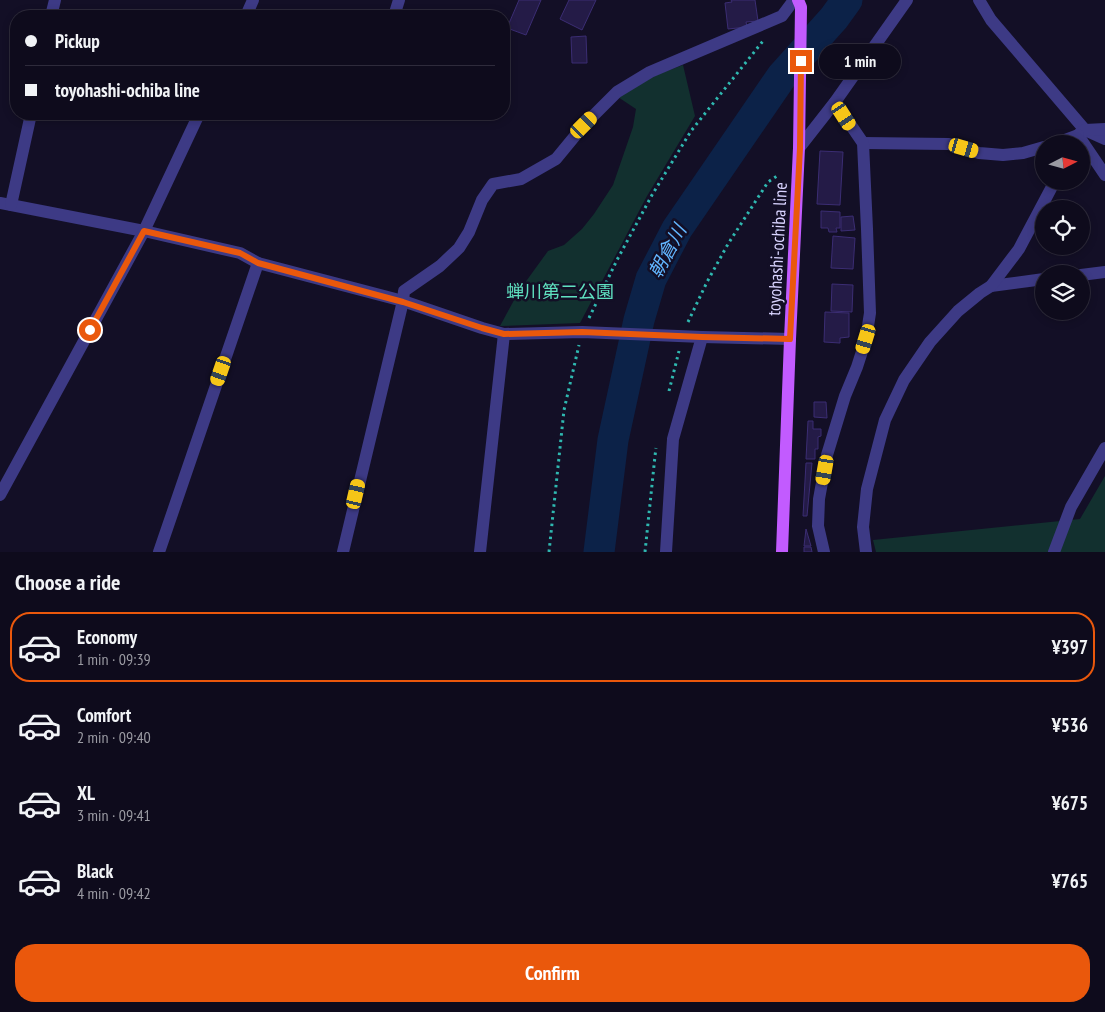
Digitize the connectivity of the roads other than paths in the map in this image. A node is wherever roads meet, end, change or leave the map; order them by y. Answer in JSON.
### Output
{"nodes":[{"id":1,"x":907,"y":0,"type":"edge"},
{"id":2,"x":978,"y":0,"type":"edge"},
{"id":3,"x":800,"y":2,"type":"edge"},
{"id":4,"x":835,"y":102,"type":"junction"},
{"id":5,"x":28,"y":120,"type":"edge"},
{"id":6,"x":196,"y":120,"type":"edge"},
{"id":7,"x":1105,"y":129,"type":"edge"},
{"id":8,"x":1082,"y":132,"type":"junction"},
{"id":9,"x":1075,"y":135,"type":"edge"},
{"id":10,"x":1105,"y":139,"type":"edge"},
{"id":11,"x":863,"y":144,"type":"junction"},
{"id":12,"x":800,"y":148,"type":"junction"},
{"id":13,"x":1035,"y":150,"type":"edge"},
{"id":14,"x":1105,"y":175,"type":"edge"},
{"id":15,"x":1050,"y":190,"type":"edge"},
{"id":16,"x":6,"y":204,"type":"edge"},
{"id":17,"x":144,"y":231,"type":"junction"},
{"id":18,"x":258,"y":263,"type":"junction"},
{"id":19,"x":1105,"y":272,"type":"edge"},
{"id":20,"x":1090,"y":274,"type":"edge"},
{"id":21,"x":1035,"y":280,"type":"edge"},
{"id":22,"x":991,"y":286,"type":"junction"},
{"id":23,"x":403,"y":302,"type":"junction"},
{"id":24,"x":504,"y":334,"type":"junction"},
{"id":25,"x":702,"y":337,"type":"junction"},
{"id":26,"x":790,"y":339,"type":"junction"},
{"id":27,"x":1105,"y":448,"type":"edge"},
{"id":28,"x":0,"y":495,"type":"edge"},
{"id":29,"x":159,"y":552,"type":"edge"},
{"id":30,"x":343,"y":552,"type":"edge"},
{"id":31,"x":480,"y":552,"type":"edge"},
{"id":32,"x":666,"y":552,"type":"edge"},
{"id":33,"x":782,"y":552,"type":"edge"},
{"id":34,"x":824,"y":552,"type":"edge"},
{"id":35,"x":866,"y":552,"type":"edge"},
{"id":36,"x":1054,"y":552,"type":"edge"}],
"edges":[{"from":1,"to":4,"type":"street"},
{"from":2,"to":8,"type":"street"},
{"from":3,"to":12,"type":"main road","name":"toyohashi-ochiba line"},
{"from":3,"to":23,"type":"street"},
{"from":4,"to":11,"type":"street"},
{"from":4,"to":12,"type":"street"},
{"from":5,"to":16,"type":"street"},
{"from":6,"to":17,"type":"street"},
{"from":7,"to":8,"type":"street"},
{"from":8,"to":9,"type":"street"},
{"from":8,"to":10,"type":"street"},
{"from":8,"to":14,"type":"street"},
{"from":11,"to":13,"type":"street"},
{"from":11,"to":34,"type":"street"},
{"from":12,"to":26,"type":"main road","name":"toyohashi-ochiba line"},
{"from":15,"to":22,"type":"street"},
{"from":16,"to":17,"type":"street"},
{"from":17,"to":18,"type":"street"},
{"from":17,"to":28,"type":"street"},
{"from":18,"to":23,"type":"street"},
{"from":18,"to":29,"type":"street"},
{"from":19,"to":20,"type":"street"},
{"from":21,"to":22,"type":"street"},
{"from":22,"to":35,"type":"street"},
{"from":23,"to":24,"type":"street"},
{"from":23,"to":30,"type":"street"},
{"from":24,"to":25,"type":"street"},
{"from":24,"to":31,"type":"street"},
{"from":25,"to":26,"type":"street"},
{"from":25,"to":32,"type":"street"},
{"from":26,"to":33,"type":"main road","name":"toyohashi-ochiba line"},
{"from":27,"to":36,"type":"street"}]}
